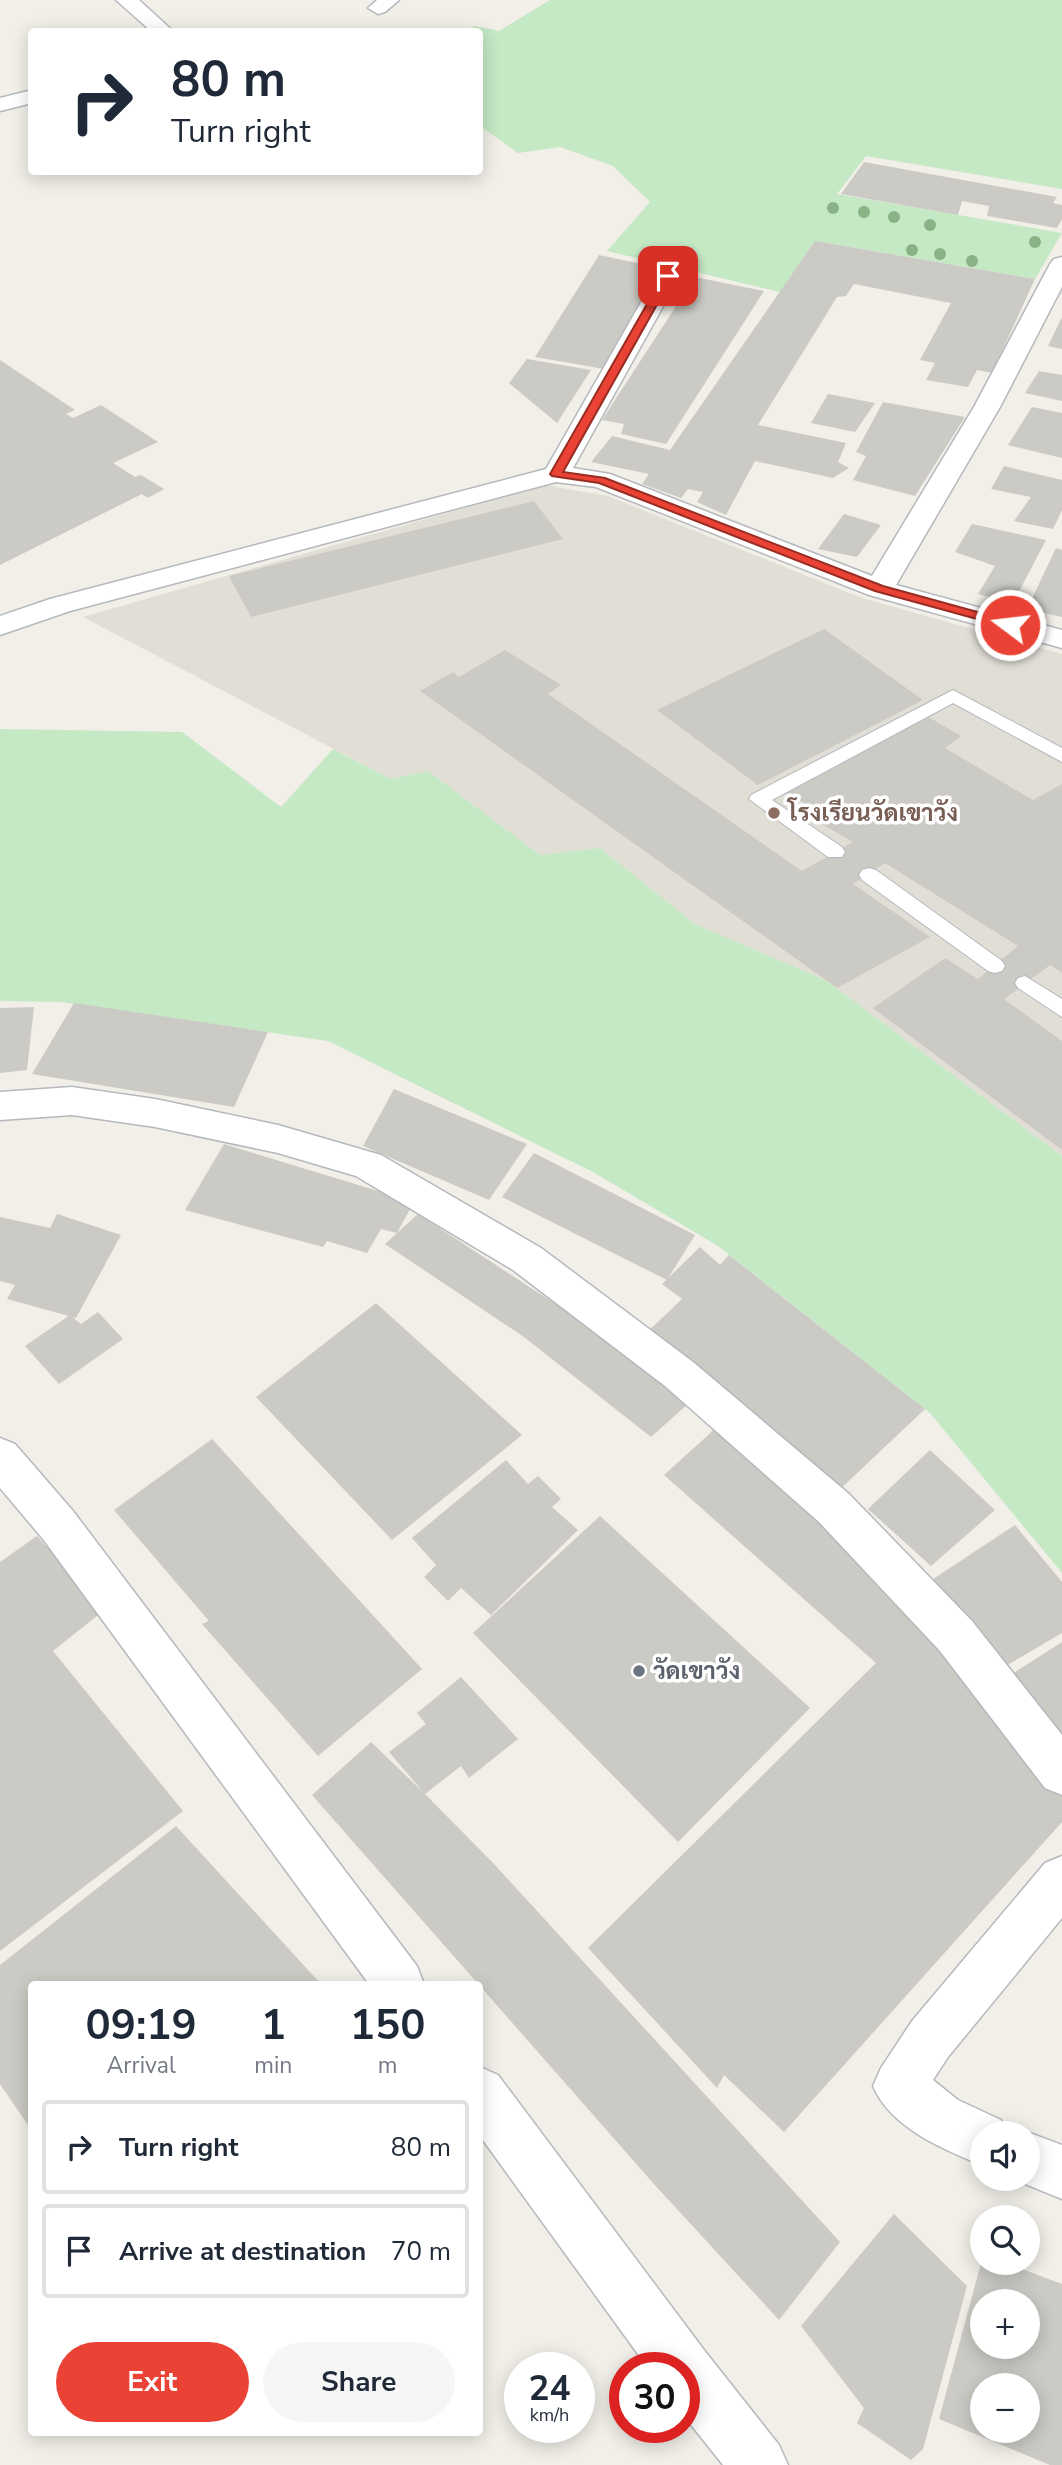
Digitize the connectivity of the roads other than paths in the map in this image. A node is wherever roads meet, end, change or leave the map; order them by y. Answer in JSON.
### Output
{"nodes":[{"id":1,"x":126,"y":0,"type":"edge"},
{"id":2,"x":160,"y":28,"type":"edge"},
{"id":3,"x":28,"y":97,"type":"edge"},
{"id":4,"x":0,"y":105,"type":"edge"},
{"id":5,"x":1062,"y":264,"type":"edge"},
{"id":6,"x":668,"y":276,"type":"dead end"},
{"id":7,"x":556,"y":474,"type":"junction"},
{"id":8,"x":879,"y":589,"type":"junction"},
{"id":9,"x":0,"y":626,"type":"edge"},
{"id":10,"x":1062,"y":639,"type":"edge"},
{"id":11,"x":1062,"y":756,"type":"edge"},
{"id":12,"x":835,"y":852,"type":"dead end"},
{"id":13,"x":869,"y":874,"type":"dead end"},
{"id":14,"x":995,"y":966,"type":"dead end"},
{"id":15,"x":1025,"y":984,"type":"dead end"},
{"id":16,"x":1062,"y":1009,"type":"edge"},
{"id":17,"x":0,"y":1106,"type":"edge"},
{"id":18,"x":0,"y":1457,"type":"edge"},
{"id":19,"x":1062,"y":1772,"type":"edge"},
{"id":20,"x":1062,"y":1881,"type":"edge"},
{"id":21,"x":397,"y":1981,"type":"edge"},
{"id":22,"x":483,"y":2097,"type":"edge"},
{"id":23,"x":970,"y":2133,"type":"edge"},
{"id":24,"x":1040,"y":2163,"type":"edge"},
{"id":25,"x":1062,"y":2172,"type":"edge"},
{"id":26,"x":671,"y":2352,"type":"edge"},
{"id":27,"x":700,"y":2389,"type":"edge"},
{"id":28,"x":759,"y":2465,"type":"edge"}],
"edges":[{"from":1,"to":2,"type":"street"},
{"from":3,"to":4,"type":"street"},
{"from":5,"to":8,"type":"street"},
{"from":6,"to":7,"type":"street"},
{"from":7,"to":8,"type":"street"},
{"from":7,"to":9,"type":"street"},
{"from":8,"to":10,"type":"street"},
{"from":11,"to":12,"type":"lane"},
{"from":13,"to":14,"type":"lane"},
{"from":15,"to":16,"type":"lane"},
{"from":17,"to":19,"type":"street"},
{"from":18,"to":21,"type":"street"},
{"from":20,"to":23,"type":"street"},
{"from":22,"to":26,"type":"street"},
{"from":24,"to":25,"type":"street"},
{"from":27,"to":28,"type":"street"}]}
